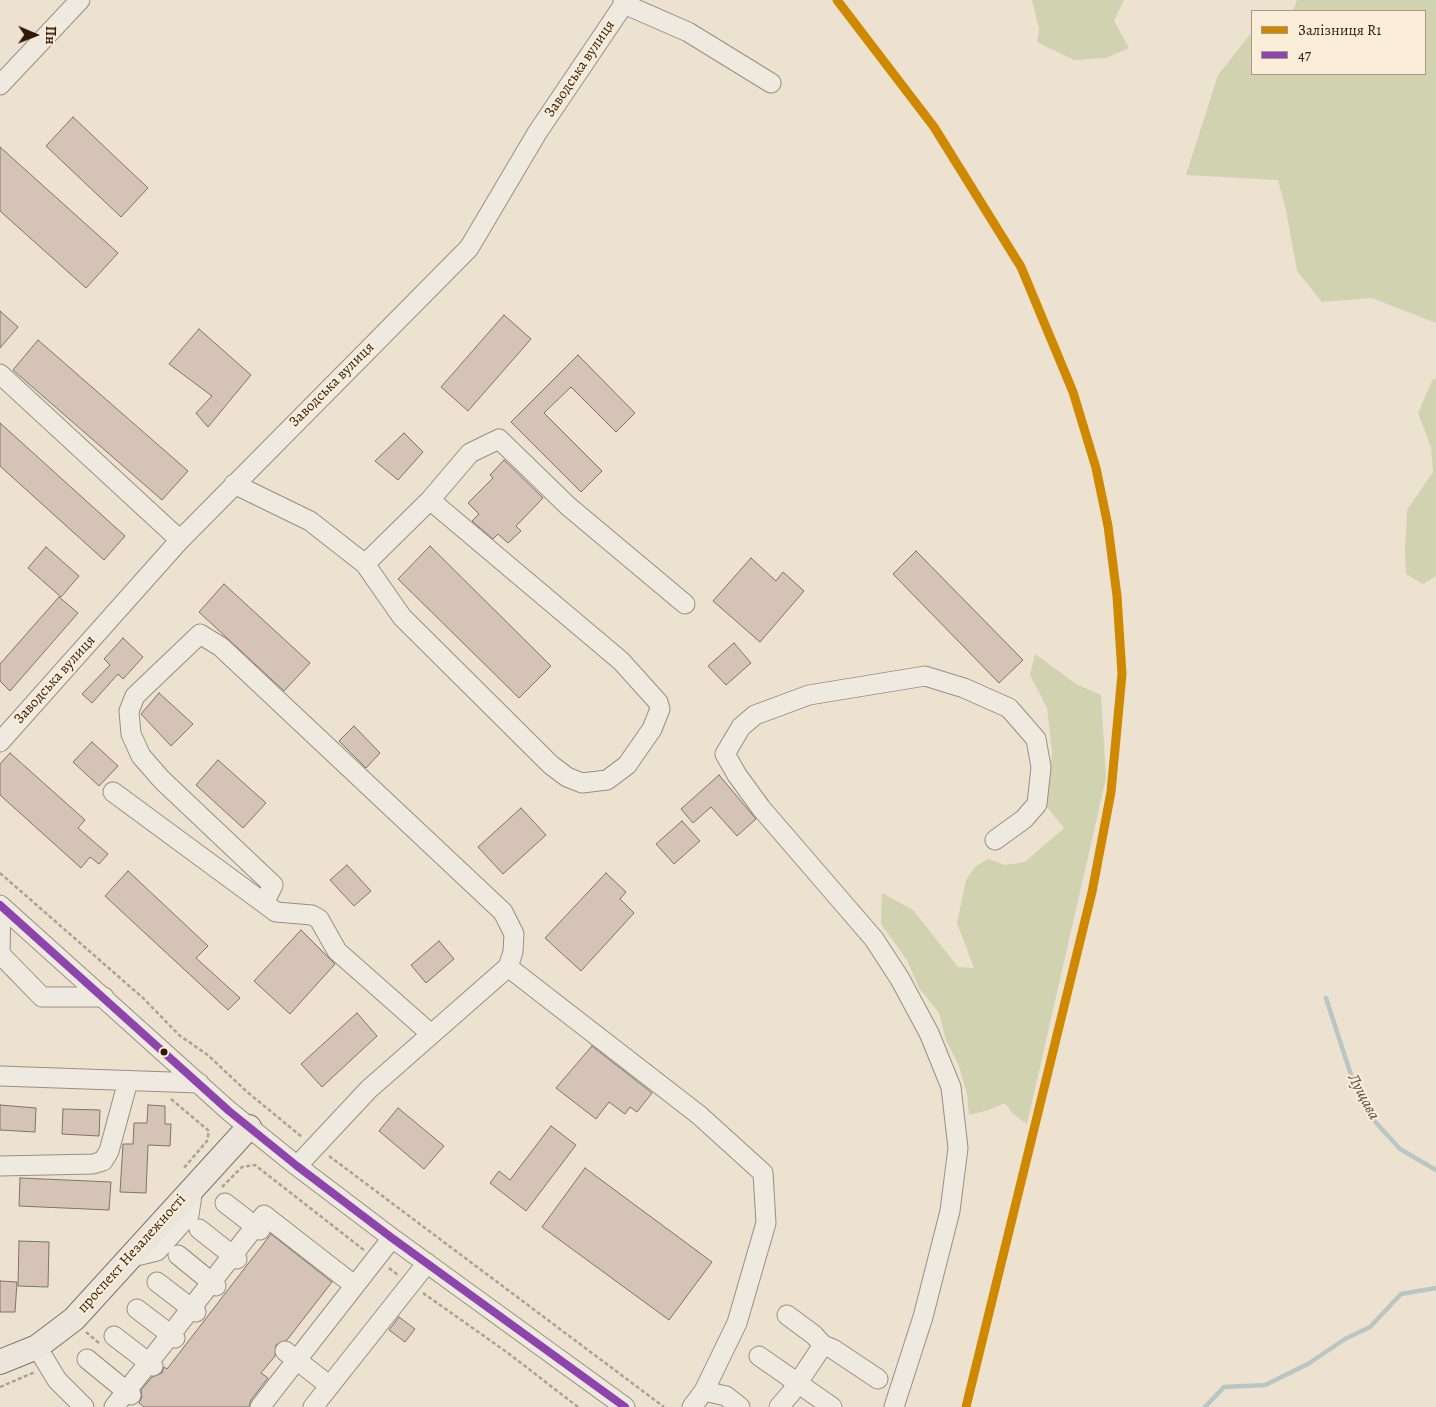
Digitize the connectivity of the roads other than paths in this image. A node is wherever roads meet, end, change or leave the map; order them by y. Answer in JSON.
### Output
{"nodes":[{"id":1,"x":80,"y":0,"type":"edge"},
{"id":2,"x":623,"y":2,"type":"edge"},
{"id":3,"x":772,"y":82,"type":"dead end"},
{"id":4,"x":0,"y":85,"type":"edge"},
{"id":5,"x":0,"y":374,"type":"edge"},
{"id":6,"x":234,"y":484,"type":"junction"},
{"id":7,"x":430,"y":500,"type":"junction"},
{"id":8,"x":180,"y":540,"type":"junction"},
{"id":9,"x":365,"y":564,"type":"junction"},
{"id":10,"x":685,"y":604,"type":"dead end"},
{"id":11,"x":0,"y":742,"type":"edge"},
{"id":12,"x":113,"y":792,"type":"dead end"},
{"id":13,"x":995,"y":840,"type":"dead end"},
{"id":14,"x":264,"y":903,"type":"junction"},
{"id":15,"x":0,"y":905,"type":"edge"},
{"id":16,"x":508,"y":967,"type":"junction"},
{"id":17,"x":104,"y":996,"type":"junction"},
{"id":18,"x":431,"y":1034,"type":"junction"},
{"id":19,"x":0,"y":1076,"type":"edge"},
{"id":20,"x":128,"y":1081,"type":"junction"},
{"id":21,"x":199,"y":1083,"type":"junction"},
{"id":22,"x":249,"y":1127,"type":"junction"},
{"id":23,"x":0,"y":1166,"type":"edge"},
{"id":24,"x":297,"y":1166,"type":"junction"},
{"id":25,"x":224,"y":1195,"type":"road end"},
{"id":26,"x":262,"y":1224,"type":"junction"},
{"id":27,"x":199,"y":1229,"type":"dead end"},
{"id":28,"x":392,"y":1238,"type":"junction"},
{"id":29,"x":178,"y":1255,"type":"dead end"},
{"id":30,"x":235,"y":1257,"type":"junction"},
{"id":31,"x":427,"y":1263,"type":"junction"},
{"id":32,"x":157,"y":1282,"type":"dead end"},
{"id":33,"x":214,"y":1284,"type":"junction"},
{"id":34,"x":352,"y":1287,"type":"junction"},
{"id":35,"x":137,"y":1309,"type":"dead end"},
{"id":36,"x":194,"y":1310,"type":"junction"},
{"id":37,"x":787,"y":1315,"type":"dead end"},
{"id":38,"x":114,"y":1336,"type":"dead end"},
{"id":39,"x":173,"y":1336,"type":"junction"},
{"id":40,"x":823,"y":1345,"type":"junction"},
{"id":41,"x":291,"y":1355,"type":"junction"},
{"id":42,"x":42,"y":1356,"type":"junction"},
{"id":43,"x":759,"y":1356,"type":"dead end"},
{"id":44,"x":87,"y":1359,"type":"dead end"},
{"id":45,"x":0,"y":1362,"type":"edge"},
{"id":46,"x":151,"y":1364,"type":"junction"},
{"id":47,"x":878,"y":1379,"type":"dead end"},
{"id":48,"x":798,"y":1382,"type":"junction"},
{"id":49,"x":330,"y":1386,"type":"junction"},
{"id":50,"x":704,"y":1392,"type":"junction"},
{"id":51,"x":126,"y":1398,"type":"edge"},
{"id":52,"x":84,"y":1407,"type":"edge"},
{"id":53,"x":114,"y":1407,"type":"edge"},
{"id":54,"x":260,"y":1407,"type":"edge"},
{"id":55,"x":314,"y":1407,"type":"edge"},
{"id":56,"x":625,"y":1407,"type":"edge"},
{"id":57,"x":692,"y":1407,"type":"edge"},
{"id":58,"x":740,"y":1407,"type":"edge"},
{"id":59,"x":779,"y":1407,"type":"edge"},
{"id":60,"x":832,"y":1407,"type":"edge"},
{"id":61,"x":894,"y":1407,"type":"edge"}],
"edges":[{"from":1,"to":4,"type":"street"},
{"from":2,"to":3,"type":"street"},
{"from":2,"to":6,"type":"street","name":"Заводська вулиця"},
{"from":5,"to":8,"type":"street"},
{"from":6,"to":8,"type":"street","name":"Заводська вулиця"},
{"from":6,"to":9,"type":"street"},
{"from":7,"to":9,"type":"street"},
{"from":7,"to":9,"type":"street"},
{"from":7,"to":10,"type":"street"},
{"from":8,"to":11,"type":"street","name":"Заводська вулиця"},
{"from":12,"to":14,"type":"street"},
{"from":13,"to":61,"type":"street"},
{"from":14,"to":16,"type":"street"},
{"from":14,"to":18,"type":"street"},
{"from":15,"to":17,"type":"street"},
{"from":15,"to":17,"type":"street"},
{"from":16,"to":18,"type":"street"},
{"from":16,"to":50,"type":"street"},
{"from":17,"to":21,"type":"street"},
{"from":18,"to":24,"type":"street"},
{"from":19,"to":20,"type":"street"},
{"from":20,"to":21,"type":"street"},
{"from":20,"to":23,"type":"street"},
{"from":21,"to":22,"type":"street"},
{"from":22,"to":24,"type":"street"},
{"from":22,"to":42,"type":"main road","name":"проспект Незалежності"},
{"from":24,"to":28,"type":"street"},
{"from":25,"to":26,"type":"street"},
{"from":26,"to":30,"type":"street"},
{"from":26,"to":34,"type":"street"},
{"from":27,"to":30,"type":"street"},
{"from":28,"to":31,"type":"street"},
{"from":28,"to":34,"type":"street"},
{"from":29,"to":33,"type":"street"},
{"from":30,"to":33,"type":"street"},
{"from":31,"to":49,"type":"street"},
{"from":31,"to":56,"type":"street"},
{"from":32,"to":36,"type":"street"},
{"from":33,"to":36,"type":"street"},
{"from":34,"to":41,"type":"street"},
{"from":35,"to":39,"type":"street"},
{"from":36,"to":39,"type":"street"},
{"from":37,"to":40,"type":"street"},
{"from":38,"to":46,"type":"street"},
{"from":39,"to":46,"type":"street"},
{"from":40,"to":47,"type":"street"},
{"from":40,"to":48,"type":"street"},
{"from":41,"to":49,"type":"street"},
{"from":41,"to":54,"type":"street"},
{"from":42,"to":45,"type":"main road","name":"проспект Незалежності"},
{"from":42,"to":52,"type":"street"},
{"from":43,"to":48,"type":"street"},
{"from":44,"to":51,"type":"street"},
{"from":46,"to":51,"type":"street"},
{"from":48,"to":59,"type":"street"},
{"from":48,"to":60,"type":"street"},
{"from":49,"to":55,"type":"street"},
{"from":50,"to":57,"type":"street"},
{"from":50,"to":58,"type":"street"},
{"from":51,"to":53,"type":"street"}]}
